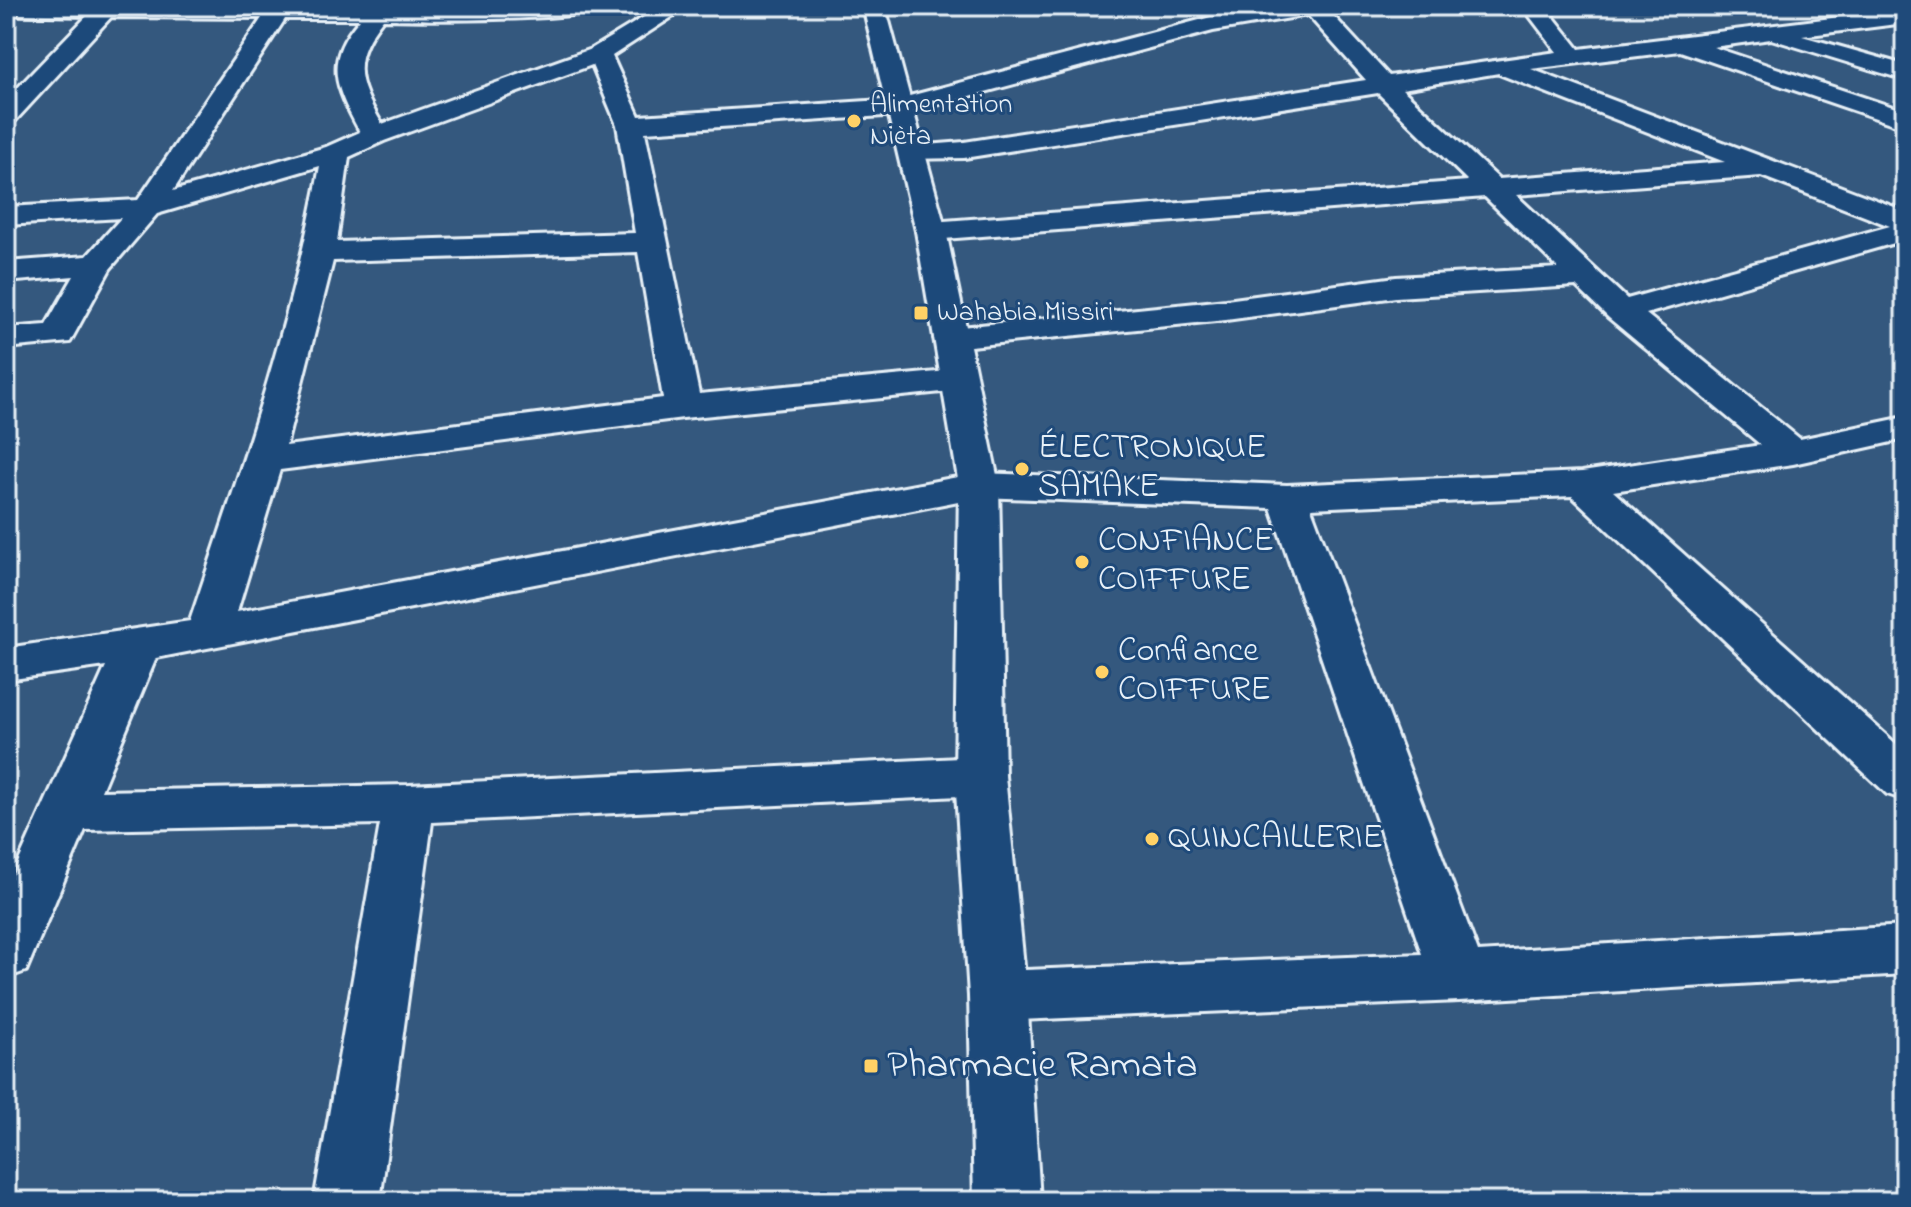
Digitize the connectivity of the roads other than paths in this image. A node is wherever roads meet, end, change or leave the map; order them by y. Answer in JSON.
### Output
{"nodes":[{"id":1,"x":598,"y":6,"type":"edge"},
{"id":2,"x":678,"y":6,"type":"edge"},
{"id":3,"x":874,"y":6,"type":"edge"},
{"id":4,"x":1313,"y":6,"type":"edge"},
{"id":5,"x":1324,"y":6,"type":"edge"},
{"id":6,"x":1533,"y":6,"type":"edge"},
{"id":7,"x":6,"y":7,"type":"edge"},
{"id":8,"x":104,"y":11,"type":"junction"},
{"id":9,"x":278,"y":12,"type":"junction"},
{"id":10,"x":377,"y":13,"type":"junction"},
{"id":11,"x":1889,"y":13,"type":"edge"},
{"id":12,"x":1765,"y":32,"type":"junction"},
{"id":13,"x":1680,"y":44,"type":"junction"},
{"id":14,"x":599,"y":54,"type":"junction"},
{"id":15,"x":1573,"y":57,"type":"junction"},
{"id":16,"x":1500,"y":66,"type":"junction"},
{"id":17,"x":1905,"y":73,"type":"edge"},
{"id":18,"x":1384,"y":85,"type":"junction"},
{"id":19,"x":899,"y":107,"type":"junction"},
{"id":20,"x":9,"y":108,"type":"edge"},
{"id":21,"x":1905,"y":120,"type":"edge"},
{"id":22,"x":630,"y":125,"type":"junction"},
{"id":23,"x":375,"y":135,"type":"junction"},
{"id":24,"x":336,"y":153,"type":"junction"},
{"id":25,"x":912,"y":153,"type":"junction"},
{"id":26,"x":1764,"y":167,"type":"junction"},
{"id":27,"x":1493,"y":187,"type":"junction"},
{"id":28,"x":147,"y":208,"type":"junction"},
{"id":29,"x":6,"y":216,"type":"edge"},
{"id":30,"x":1905,"y":221,"type":"edge"},
{"id":31,"x":931,"y":231,"type":"junction"},
{"id":32,"x":1905,"y":231,"type":"edge"},
{"id":33,"x":652,"y":242,"type":"junction"},
{"id":34,"x":320,"y":252,"type":"junction"},
{"id":35,"x":96,"y":265,"type":"junction"},
{"id":36,"x":6,"y":272,"type":"edge"},
{"id":37,"x":1586,"y":276,"type":"junction"},
{"id":38,"x":1621,"y":311,"type":"junction"},
{"id":39,"x":6,"y":338,"type":"edge"},
{"id":40,"x":951,"y":338,"type":"junction"},
{"id":41,"x":959,"y":381,"type":"junction"},
{"id":42,"x":683,"y":407,"type":"junction"},
{"id":43,"x":1905,"y":428,"type":"edge"},
{"id":44,"x":1793,"y":452,"type":"junction"},
{"id":45,"x":263,"y":461,"type":"junction"},
{"id":46,"x":1582,"y":484,"type":"junction"},
{"id":47,"x":979,"y":485,"type":"junction"},
{"id":48,"x":1287,"y":497,"type":"junction"},
{"id":49,"x":209,"y":632,"type":"junction"},
{"id":50,"x":138,"y":646,"type":"junction"},
{"id":51,"x":6,"y":664,"type":"edge"},
{"id":52,"x":980,"y":776,"type":"junction"},
{"id":53,"x":1905,"y":781,"type":"edge"},
{"id":54,"x":409,"y":804,"type":"junction"},
{"id":55,"x":67,"y":811,"type":"junction"},
{"id":56,"x":1905,"y":950,"type":"edge"},
{"id":57,"x":6,"y":954,"type":"edge"},
{"id":58,"x":1459,"y":977,"type":"junction"},
{"id":59,"x":998,"y":996,"type":"junction"},
{"id":60,"x":347,"y":1201,"type":"edge"},
{"id":61,"x":1007,"y":1201,"type":"edge"}],
"edges":[{"from":1,"to":10,"type":"street"},
{"from":2,"to":14,"type":"street"},
{"from":3,"to":19,"type":"street"},
{"from":4,"to":5,"type":"street"},
{"from":4,"to":18,"type":"street"},
{"from":4,"to":19,"type":"street"},
{"from":6,"to":15,"type":"street"},
{"from":7,"to":8,"type":"street"},
{"from":8,"to":9,"type":"street"},
{"from":8,"to":20,"type":"street"},
{"from":9,"to":10,"type":"street"},
{"from":9,"to":28,"type":"street"},
{"from":10,"to":23,"type":"street"},
{"from":11,"to":12,"type":"street"},
{"from":12,"to":13,"type":"street"},
{"from":12,"to":17,"type":"street"},
{"from":13,"to":15,"type":"street"},
{"from":13,"to":21,"type":"street"},
{"from":14,"to":22,"type":"street"},
{"from":14,"to":23,"type":"street"},
{"from":15,"to":16,"type":"street"},
{"from":16,"to":18,"type":"street"},
{"from":16,"to":26,"type":"street"},
{"from":18,"to":25,"type":"street"},
{"from":18,"to":27,"type":"street"},
{"from":19,"to":22,"type":"street"},
{"from":19,"to":25,"type":"street"},
{"from":22,"to":33,"type":"street"},
{"from":23,"to":24,"type":"street"},
{"from":24,"to":28,"type":"street"},
{"from":24,"to":34,"type":"street"},
{"from":25,"to":31,"type":"street"},
{"from":26,"to":27,"type":"street"},
{"from":26,"to":30,"type":"street"},
{"from":27,"to":31,"type":"street"},
{"from":27,"to":37,"type":"street"},
{"from":28,"to":29,"type":"street"},
{"from":28,"to":35,"type":"street"},
{"from":31,"to":40,"type":"street"},
{"from":32,"to":38,"type":"street"},
{"from":33,"to":34,"type":"street"},
{"from":33,"to":42,"type":"street"},
{"from":34,"to":45,"type":"street"},
{"from":35,"to":36,"type":"street"},
{"from":35,"to":39,"type":"street"},
{"from":37,"to":38,"type":"street"},
{"from":37,"to":40,"type":"street"},
{"from":38,"to":44,"type":"street"},
{"from":40,"to":41,"type":"street"},
{"from":41,"to":42,"type":"street"},
{"from":41,"to":47,"type":"street"},
{"from":42,"to":45,"type":"street"},
{"from":43,"to":44,"type":"street"},
{"from":44,"to":46,"type":"street"},
{"from":45,"to":49,"type":"street"},
{"from":46,"to":48,"type":"street"},
{"from":46,"to":53,"type":"street"},
{"from":47,"to":48,"type":"street"},
{"from":47,"to":49,"type":"street"},
{"from":47,"to":52,"type":"street"},
{"from":48,"to":58,"type":"street"},
{"from":49,"to":50,"type":"street"},
{"from":50,"to":51,"type":"street"},
{"from":50,"to":55,"type":"street"},
{"from":52,"to":54,"type":"street"},
{"from":52,"to":59,"type":"street"},
{"from":54,"to":55,"type":"street"},
{"from":54,"to":60,"type":"street"},
{"from":55,"to":57,"type":"street"},
{"from":56,"to":58,"type":"street"},
{"from":58,"to":59,"type":"street"},
{"from":59,"to":61,"type":"street"}]}
